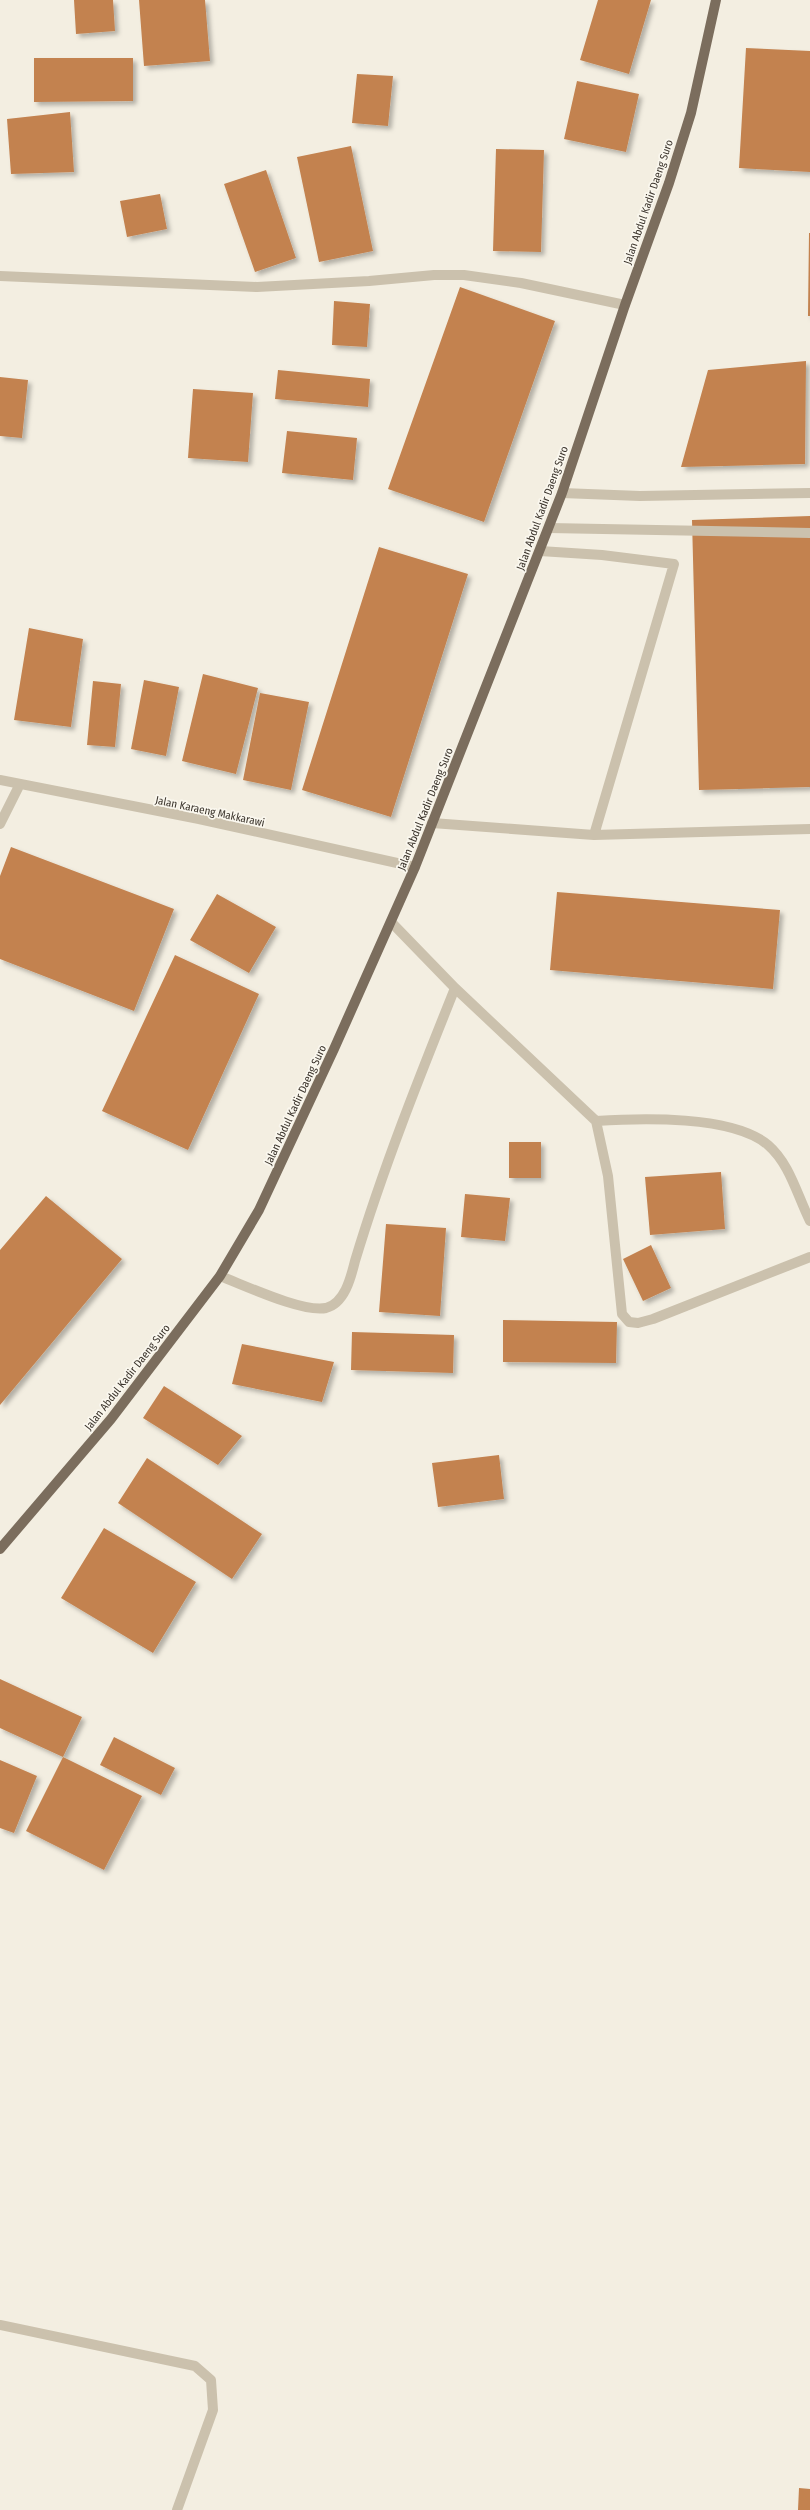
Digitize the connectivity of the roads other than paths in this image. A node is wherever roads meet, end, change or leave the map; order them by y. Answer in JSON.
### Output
{"nodes":[{"id":1,"x":716,"y":0,"type":"edge"},
{"id":2,"x":0,"y":276,"type":"edge"},
{"id":3,"x":625,"y":305,"type":"junction"},
{"id":4,"x":562,"y":493,"type":"junction"},
{"id":5,"x":810,"y":493,"type":"edge"},
{"id":6,"x":548,"y":528,"type":"junction"},
{"id":7,"x":810,"y":534,"type":"edge"},
{"id":8,"x":540,"y":551,"type":"junction"},
{"id":9,"x":0,"y":780,"type":"edge"},
{"id":10,"x":20,"y":784,"type":"junction"},
{"id":11,"x":432,"y":823,"type":"junction"},
{"id":12,"x":0,"y":824,"type":"edge"},
{"id":13,"x":810,"y":829,"type":"edge"},
{"id":14,"x":594,"y":835,"type":"junction"},
{"id":15,"x":415,"y":867,"type":"junction"},
{"id":16,"x":392,"y":923,"type":"junction"},
{"id":17,"x":455,"y":988,"type":"junction"},
{"id":18,"x":596,"y":1121,"type":"junction"},
{"id":19,"x":810,"y":1221,"type":"edge"},
{"id":20,"x":810,"y":1257,"type":"edge"},
{"id":21,"x":220,"y":1276,"type":"junction"},
{"id":22,"x":0,"y":1549,"type":"edge"},
{"id":23,"x":0,"y":2325,"type":"edge"},
{"id":24,"x":177,"y":2510,"type":"edge"}],
"edges":[{"from":1,"to":3,"type":"main road","name":"Jalan Abdul Kadir Daeng Suro"},
{"from":2,"to":3,"type":"street"},
{"from":3,"to":4,"type":"main road","name":"Jalan Abdul Kadir Daeng Suro"},
{"from":4,"to":5,"type":"street"},
{"from":4,"to":6,"type":"main road","name":"Jalan Abdul Kadir Daeng Suro"},
{"from":6,"to":7,"type":"street"},
{"from":6,"to":8,"type":"main road","name":"Jalan Abdul Kadir Daeng Suro"},
{"from":8,"to":11,"type":"main road","name":"Jalan Abdul Kadir Daeng Suro"},
{"from":8,"to":14,"type":"street"},
{"from":9,"to":10,"type":"street","name":"Jalan Karaeng Makkarawi"},
{"from":10,"to":12,"type":"street"},
{"from":10,"to":15,"type":"street","name":"Jalan Karaeng Makkarawi"},
{"from":11,"to":14,"type":"street"},
{"from":11,"to":15,"type":"main road","name":"Jalan Abdul Kadir Daeng Suro"},
{"from":13,"to":14,"type":"street"},
{"from":15,"to":16,"type":"main road","name":"Jalan Abdul Kadir Daeng Suro"},
{"from":16,"to":17,"type":"street"},
{"from":16,"to":21,"type":"main road","name":"Jalan Abdul Kadir Daeng Suro"},
{"from":17,"to":18,"type":"street"},
{"from":17,"to":21,"type":"street"},
{"from":18,"to":19,"type":"street"},
{"from":18,"to":20,"type":"street"},
{"from":21,"to":22,"type":"main road","name":"Jalan Abdul Kadir Daeng Suro"},
{"from":23,"to":24,"type":"street"}]}
